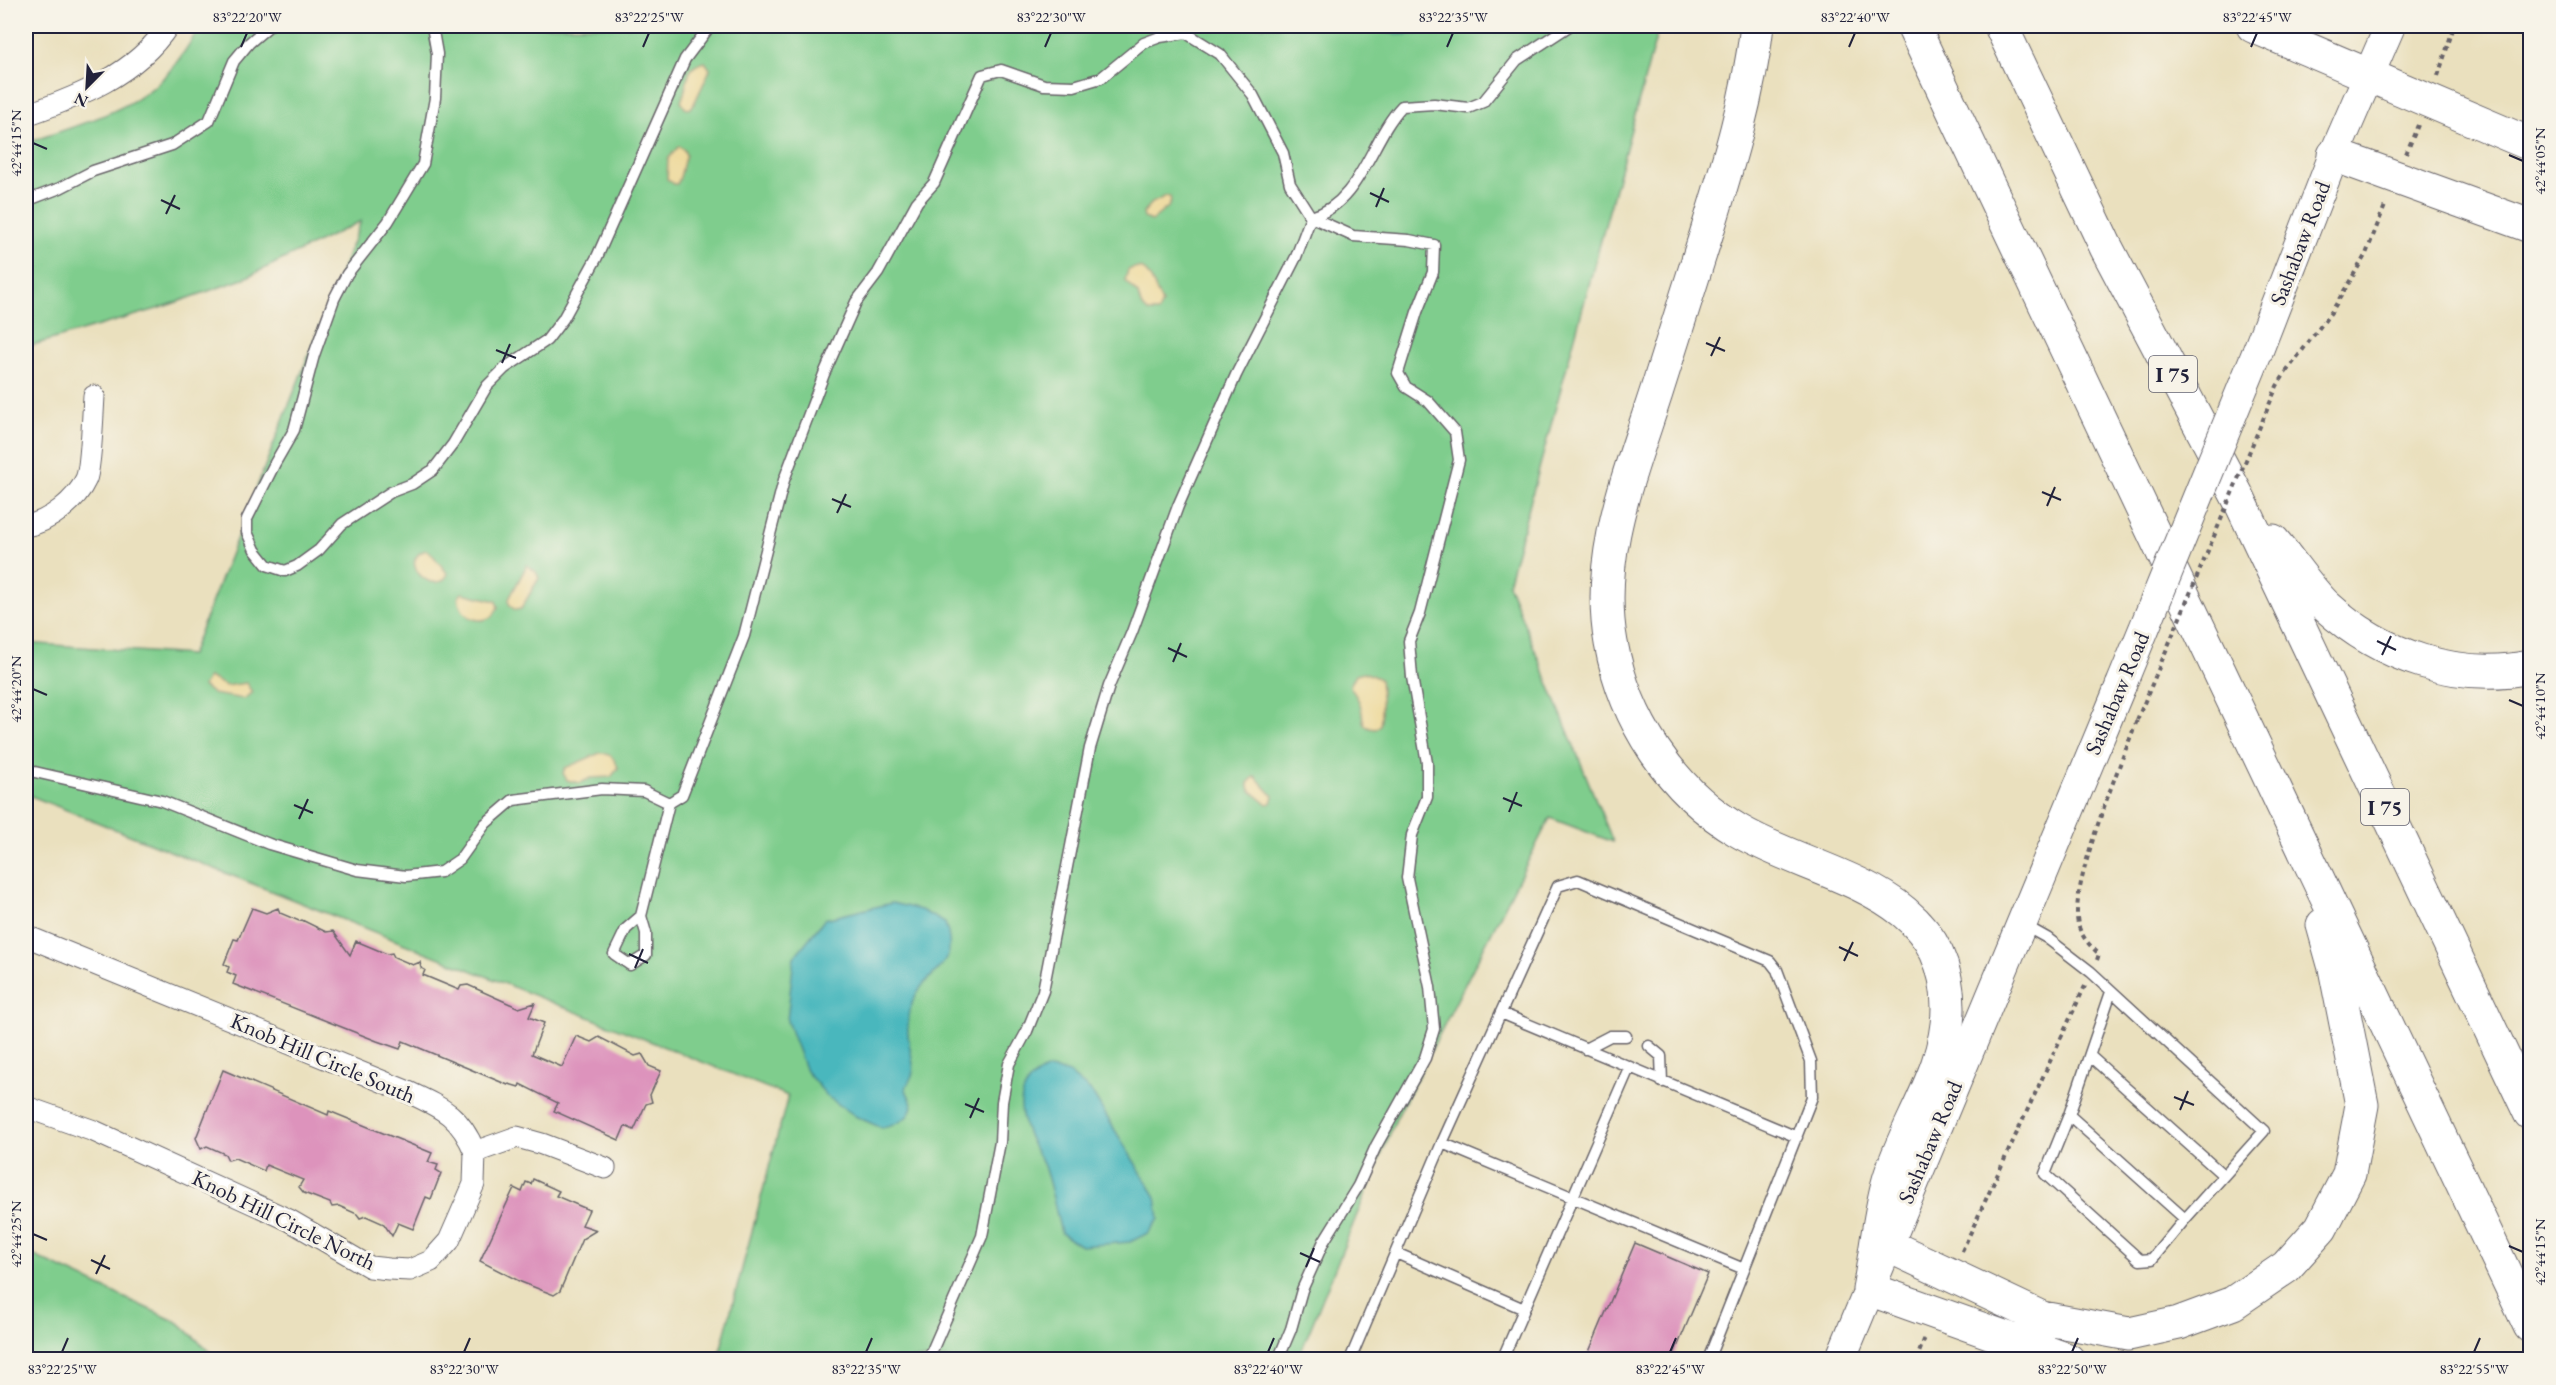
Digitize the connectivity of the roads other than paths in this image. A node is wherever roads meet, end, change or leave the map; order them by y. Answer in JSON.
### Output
{"nodes":[{"id":1,"x":168,"y":26,"type":"edge"},
{"id":2,"x":269,"y":26,"type":"edge"},
{"id":3,"x":432,"y":26,"type":"edge"},
{"id":4,"x":710,"y":26,"type":"edge"},
{"id":5,"x":1569,"y":26,"type":"edge"},
{"id":6,"x":1757,"y":26,"type":"edge"},
{"id":7,"x":1913,"y":26,"type":"edge"},
{"id":8,"x":2001,"y":26,"type":"edge"},
{"id":9,"x":2253,"y":26,"type":"edge"},
{"id":10,"x":2390,"y":26,"type":"edge"},
{"id":11,"x":2368,"y":75,"type":"junction"},
{"id":12,"x":26,"y":115,"type":"edge"},
{"id":13,"x":2530,"y":144,"type":"edge"},
{"id":14,"x":2334,"y":155,"type":"junction"},
{"id":15,"x":26,"y":201,"type":"edge"},
{"id":16,"x":1311,"y":217,"type":"junction"},
{"id":17,"x":2530,"y":226,"type":"edge"},
{"id":18,"x":94,"y":396,"type":"dead end"},
{"id":19,"x":2240,"y":501,"type":"junction"},
{"id":20,"x":26,"y":526,"type":"edge"},
{"id":21,"x":2530,"y":667,"type":"edge"},
{"id":22,"x":26,"y":770,"type":"edge"},
{"id":23,"x":669,"y":803,"type":"junction"},
{"id":24,"x":2292,"y":826,"type":"junction"},
{"id":25,"x":641,"y":916,"type":"dead end"},
{"id":26,"x":2020,"y":923,"type":"junction"},
{"id":27,"x":26,"y":936,"type":"edge"},
{"id":28,"x":2111,"y":992,"type":"junction"},
{"id":29,"x":1501,"y":1012,"type":"junction"},
{"id":30,"x":1626,"y":1036,"type":"dead end"},
{"id":31,"x":1649,"y":1046,"type":"dead end"},
{"id":32,"x":1586,"y":1049,"type":"junction"},
{"id":33,"x":2090,"y":1056,"type":"junction"},
{"id":34,"x":1629,"y":1068,"type":"junction"},
{"id":35,"x":1662,"y":1082,"type":"junction"},
{"id":36,"x":26,"y":1107,"type":"edge"},
{"id":37,"x":2530,"y":1113,"type":"edge"},
{"id":38,"x":2069,"y":1115,"type":"junction"},
{"id":39,"x":1797,"y":1137,"type":"junction"},
{"id":40,"x":1442,"y":1143,"type":"junction"},
{"id":41,"x":475,"y":1152,"type":"junction"},
{"id":42,"x":605,"y":1168,"type":"dead end"},
{"id":43,"x":2223,"y":1175,"type":"junction"},
{"id":44,"x":1572,"y":1196,"type":"junction"},
{"id":45,"x":2185,"y":1219,"type":"junction"},
{"id":46,"x":1887,"y":1245,"type":"junction"},
{"id":47,"x":1396,"y":1253,"type":"junction"},
{"id":48,"x":1744,"y":1269,"type":"junction"},
{"id":49,"x":1869,"y":1289,"type":"junction"},
{"id":50,"x":1524,"y":1309,"type":"junction"},
{"id":51,"x":2530,"y":1326,"type":"edge"},
{"id":52,"x":928,"y":1359,"type":"edge"},
{"id":53,"x":1278,"y":1359,"type":"edge"},
{"id":54,"x":1350,"y":1359,"type":"edge"},
{"id":55,"x":1502,"y":1359,"type":"edge"},
{"id":56,"x":1707,"y":1359,"type":"edge"},
{"id":57,"x":1840,"y":1359,"type":"edge"},
{"id":58,"x":2068,"y":1359,"type":"edge"}],
"edges":[{"from":1,"to":12,"type":"street"},
{"from":2,"to":15,"type":"lane"},
{"from":3,"to":4,"type":"lane"},
{"from":5,"to":16,"type":"lane"},
{"from":6,"to":49,"type":"highway"},
{"from":7,"to":24,"type":"highway"},
{"from":8,"to":19,"type":"highway","number":"I 75"},
{"from":9,"to":11,"type":"highway"},
{"from":10,"to":11,"type":"main road","name":"Sashabaw Road"},
{"from":11,"to":13,"type":"highway"},
{"from":11,"to":14,"type":"main road","name":"Sashabaw Road"},
{"from":14,"to":17,"type":"highway"},
{"from":14,"to":26,"type":"main road","name":"Sashabaw Road","bridge":true},
{"from":16,"to":23,"type":"lane"},
{"from":16,"to":52,"type":"lane"},
{"from":16,"to":53,"type":"lane"},
{"from":18,"to":20,"type":"street"},
{"from":19,"to":21,"type":"highway"},
{"from":19,"to":37,"type":"highway","number":"I 75"},
{"from":22,"to":23,"type":"lane"},
{"from":23,"to":25,"type":"lane"},
{"from":24,"to":46,"type":"highway"},
{"from":24,"to":51,"type":"highway"},
{"from":26,"to":28,"type":"lane"},
{"from":26,"to":46,"type":"main road","name":"Sashabaw Road"},
{"from":27,"to":41,"type":"street","name":"Knob Hill Circle South"},
{"from":28,"to":33,"type":"lane"},
{"from":28,"to":43,"type":"lane"},
{"from":29,"to":32,"type":"lane"},
{"from":29,"to":39,"type":"lane"},
{"from":29,"to":40,"type":"lane"},
{"from":30,"to":32,"type":"lane"},
{"from":31,"to":35,"type":"lane"},
{"from":32,"to":34,"type":"lane"},
{"from":33,"to":38,"type":"lane"},
{"from":33,"to":43,"type":"lane"},
{"from":34,"to":35,"type":"lane"},
{"from":34,"to":44,"type":"lane"},
{"from":35,"to":39,"type":"lane"},
{"from":36,"to":41,"type":"street","name":"Knob Hill Circle North"},
{"from":38,"to":45,"type":"lane"},
{"from":38,"to":45,"type":"lane"},
{"from":39,"to":48,"type":"lane"},
{"from":40,"to":44,"type":"lane"},
{"from":40,"to":47,"type":"lane"},
{"from":41,"to":42,"type":"street"},
{"from":43,"to":45,"type":"lane"},
{"from":44,"to":48,"type":"lane"},
{"from":44,"to":50,"type":"lane"},
{"from":46,"to":49,"type":"main road","name":"Sashabaw Road"},
{"from":47,"to":50,"type":"lane"},
{"from":47,"to":54,"type":"lane"},
{"from":48,"to":56,"type":"lane"},
{"from":49,"to":57,"type":"main road","name":"Sashabaw Road"},
{"from":49,"to":58,"type":"highway"},
{"from":50,"to":55,"type":"lane"}]}
